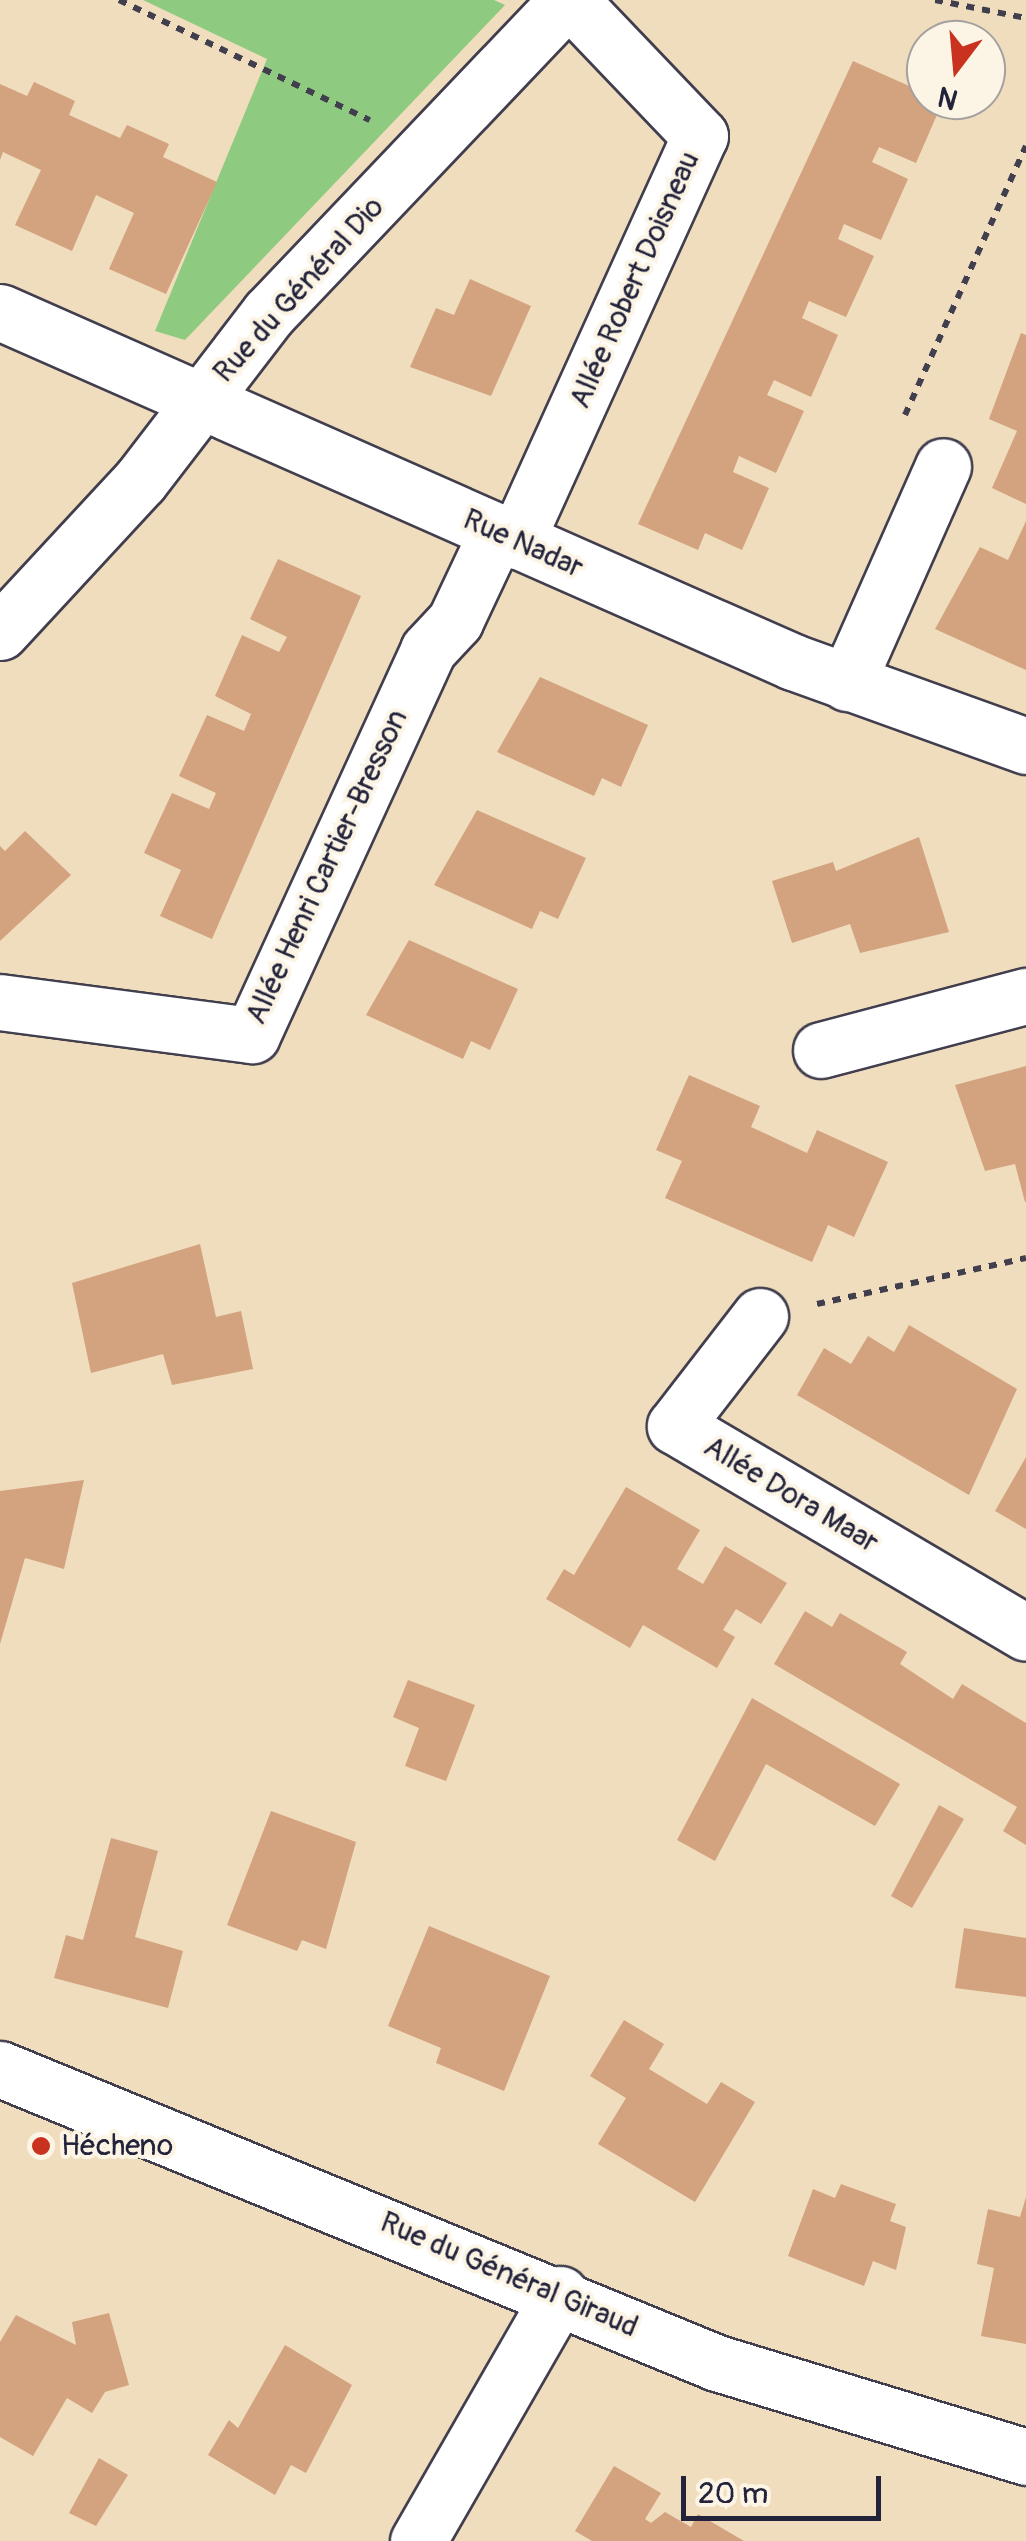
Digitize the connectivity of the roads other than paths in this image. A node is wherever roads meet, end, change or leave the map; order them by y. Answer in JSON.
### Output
{"nodes":[{"id":1,"x":568,"y":0,"type":"edge"},
{"id":2,"x":0,"y":312,"type":"edge"},
{"id":3,"x":201,"y":398,"type":"junction"},
{"id":4,"x":943,"y":466,"type":"dead end"},
{"id":5,"x":506,"y":537,"type":"junction"},
{"id":6,"x":0,"y":632,"type":"edge"},
{"id":7,"x":847,"y":684,"type":"junction"},
{"id":8,"x":1026,"y":746,"type":"edge"},
{"id":9,"x":1026,"y":996,"type":"edge"},
{"id":10,"x":0,"y":1002,"type":"edge"},
{"id":11,"x":821,"y":1050,"type":"dead end"},
{"id":12,"x":760,"y":1316,"type":"road end"},
{"id":13,"x":1026,"y":1634,"type":"edge"},
{"id":14,"x":0,"y":2068,"type":"edge"},
{"id":15,"x":560,"y":2294,"type":"junction"},
{"id":16,"x":1026,"y":2456,"type":"edge"},
{"id":17,"x":418,"y":2541,"type":"edge"}],
"edges":[{"from":1,"to":3,"type":"street","name":"Rue du Général Dio"},
{"from":1,"to":5,"type":"street","name":"Allée Robert Doisneau"},
{"from":2,"to":3,"type":"street","name":"Rue Nadar"},
{"from":3,"to":5,"type":"street","name":"Rue Nadar"},
{"from":3,"to":6,"type":"street","name":"Rue du Général Dio"},
{"from":4,"to":7,"type":"street"},
{"from":5,"to":7,"type":"street","name":"Rue Nadar"},
{"from":5,"to":10,"type":"street","name":"Allée Henri Cartier-Bresson"},
{"from":7,"to":8,"type":"street","name":"Rue Nadar"},
{"from":9,"to":11,"type":"street"},
{"from":12,"to":13,"type":"street","name":"Allée Dora Maar"},
{"from":14,"to":15,"type":"street","name":"Rue du Général Giraud"},
{"from":15,"to":16,"type":"street","name":"Rue du Général Giraud"},
{"from":15,"to":17,"type":"street"}]}
